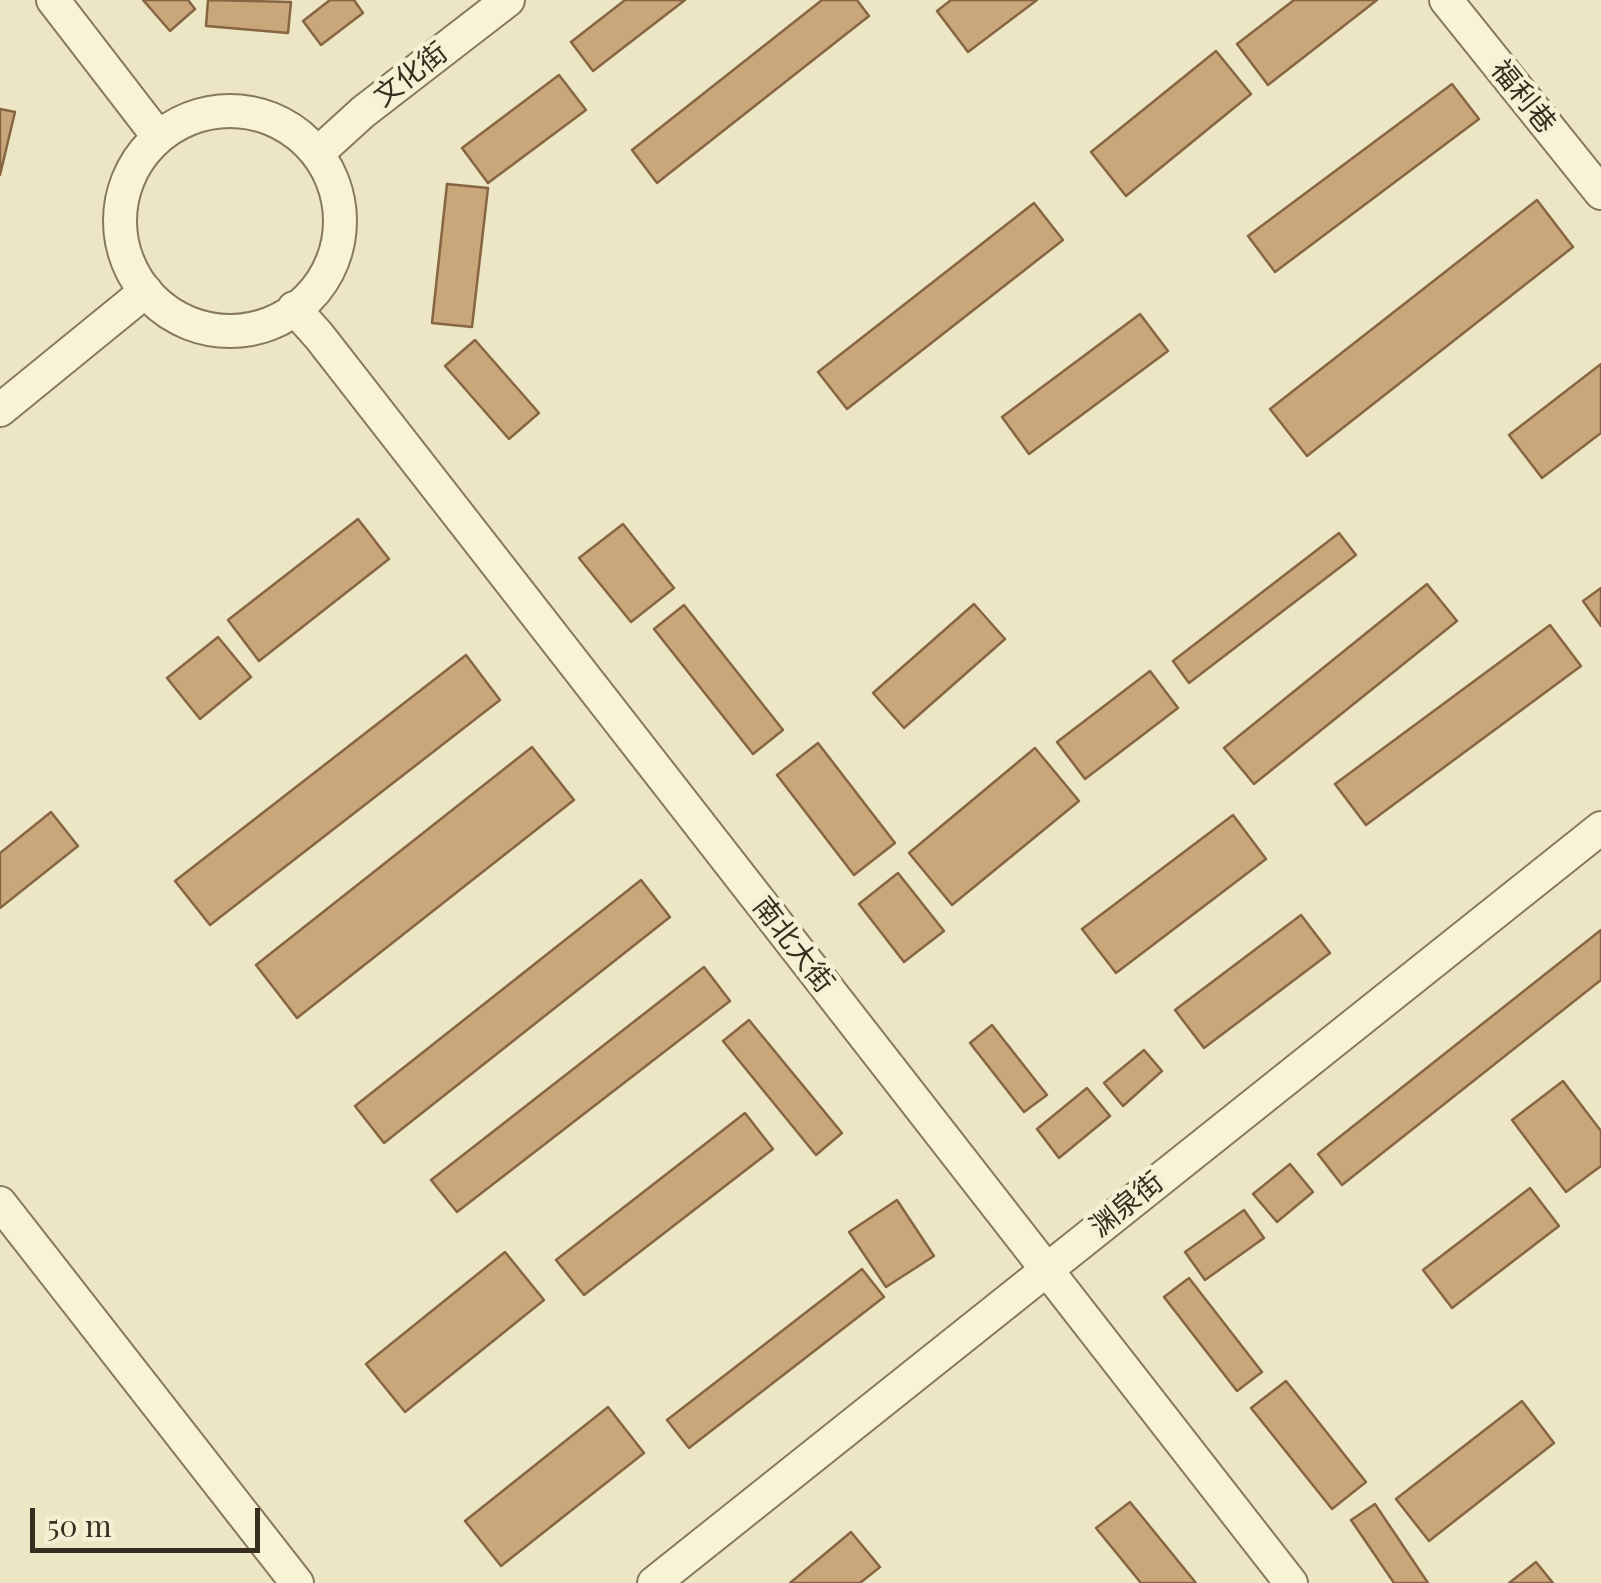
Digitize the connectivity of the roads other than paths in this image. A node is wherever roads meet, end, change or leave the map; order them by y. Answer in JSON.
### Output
{"nodes":[{"id":1,"x":53,"y":0,"type":"edge"},
{"id":2,"x":508,"y":0,"type":"edge"},
{"id":3,"x":1446,"y":0,"type":"edge"},
{"id":4,"x":157,"y":135,"type":"junction"},
{"id":5,"x":318,"y":153,"type":"junction"},
{"id":6,"x":1601,"y":193,"type":"edge"},
{"id":7,"x":146,"y":291,"type":"junction"},
{"id":8,"x":294,"y":308,"type":"junction"},
{"id":9,"x":0,"y":410,"type":"edge"},
{"id":10,"x":1601,"y":828,"type":"edge"},
{"id":11,"x":0,"y":1203,"type":"edge"},
{"id":12,"x":1047,"y":1270,"type":"junction"},
{"id":13,"x":297,"y":1583,"type":"edge"},
{"id":14,"x":654,"y":1583,"type":"edge"},
{"id":15,"x":1291,"y":1583,"type":"edge"}],
"edges":[{"from":1,"to":4,"type":"street"},
{"from":2,"to":5,"type":"street","name":"文化街"},
{"from":3,"to":6,"type":"street","name":"福利巷"},
{"from":4,"to":5,"type":"street"},
{"from":4,"to":7,"type":"street"},
{"from":5,"to":8,"type":"street"},
{"from":7,"to":8,"type":"street"},
{"from":7,"to":9,"type":"street"},
{"from":8,"to":12,"type":"street","name":"南北大街"},
{"from":10,"to":12,"type":"street","name":"渊泉街"},
{"from":11,"to":13,"type":"street"},
{"from":12,"to":14,"type":"street","name":"渊泉街"},
{"from":12,"to":15,"type":"street","name":"南北大街"}]}
